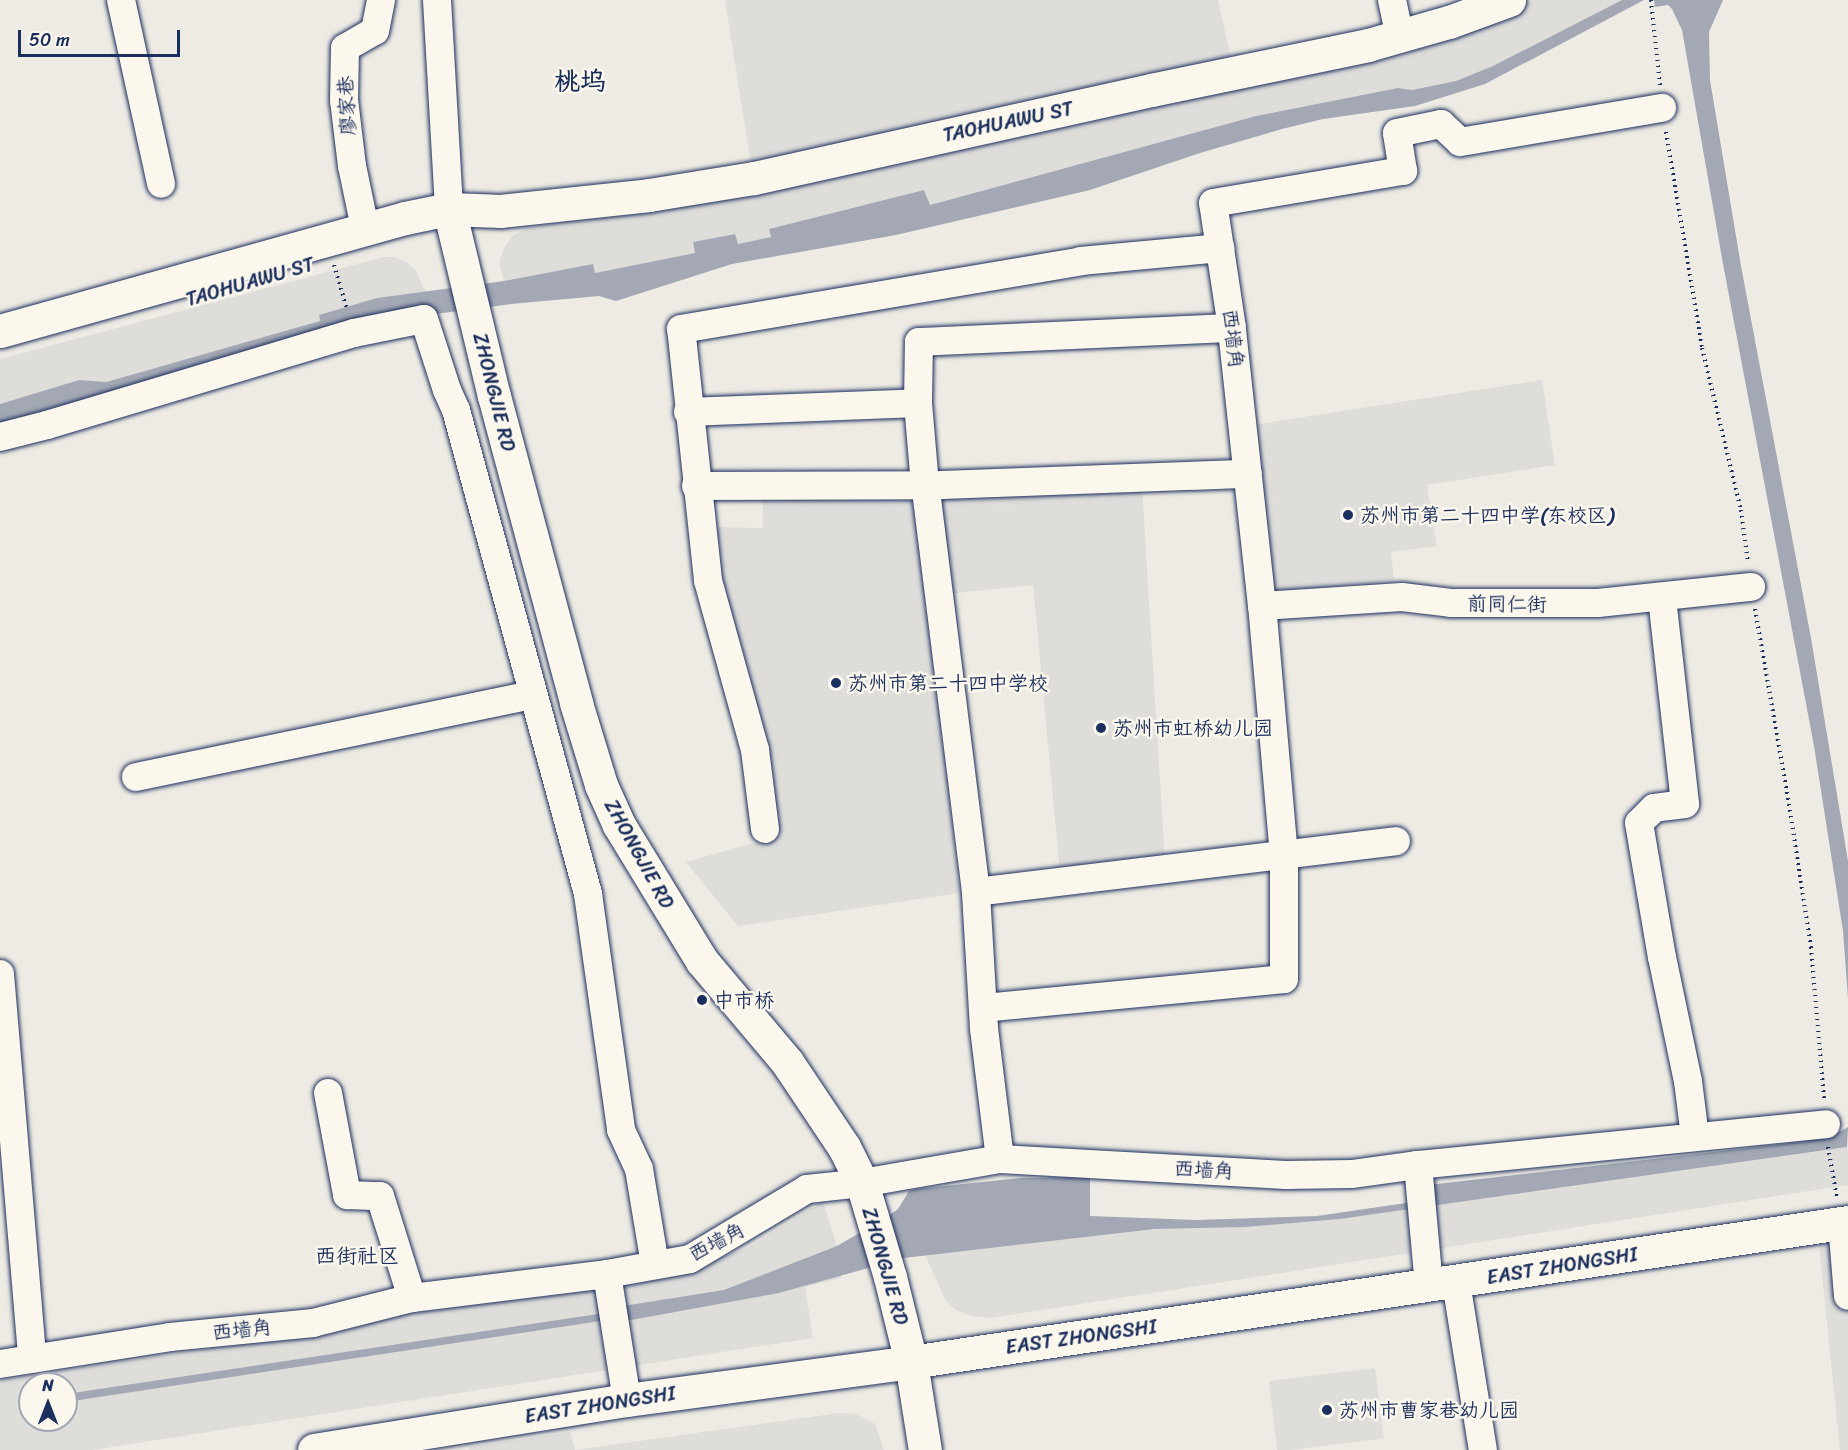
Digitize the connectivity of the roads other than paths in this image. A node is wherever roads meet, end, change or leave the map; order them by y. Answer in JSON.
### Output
{"nodes":[{"id":1,"x":121,"y":0,"type":"edge"},
{"id":2,"x":381,"y":0,"type":"edge"},
{"id":3,"x":437,"y":0,"type":"edge"},
{"id":4,"x":1392,"y":0,"type":"edge"},
{"id":5,"x":1509,"y":0,"type":"edge"},
{"id":6,"x":1400,"y":38,"type":"junction"},
{"id":7,"x":1662,"y":108,"type":"dead end"},
{"id":8,"x":161,"y":184,"type":"dead end"},
{"id":9,"x":365,"y":228,"type":"junction"},
{"id":10,"x":455,"y":232,"type":"junction"},
{"id":11,"x":1220,"y":248,"type":"junction"},
{"id":12,"x":1232,"y":328,"type":"junction"},
{"id":13,"x":0,"y":331,"type":"edge"},
{"id":14,"x":0,"y":352,"type":"edge"},
{"id":15,"x":494,"y":396,"type":"junction"},
{"id":16,"x":918,"y":403,"type":"junction"},
{"id":17,"x":456,"y":410,"type":"junction"},
{"id":18,"x":688,"y":412,"type":"junction"},
{"id":19,"x":0,"y":437,"type":"edge"},
{"id":20,"x":1248,"y":474,"type":"junction"},
{"id":21,"x":925,"y":485,"type":"junction"},
{"id":22,"x":696,"y":486,"type":"junction"},
{"id":23,"x":1751,"y":587,"type":"dead end"},
{"id":24,"x":1662,"y":598,"type":"junction"},
{"id":25,"x":1262,"y":606,"type":"junction"},
{"id":26,"x":533,"y":695,"type":"junction"},
{"id":27,"x":136,"y":777,"type":"dead end"},
{"id":28,"x":765,"y":829,"type":"dead end"},
{"id":29,"x":1396,"y":841,"type":"dead end"},
{"id":30,"x":1284,"y":856,"type":"junction"},
{"id":31,"x":976,"y":892,"type":"junction"},
{"id":32,"x":0,"y":974,"type":"edge"},
{"id":33,"x":983,"y":1008,"type":"junction"},
{"id":34,"x":328,"y":1093,"type":"dead end"},
{"id":35,"x":1826,"y":1124,"type":"dead end"},
{"id":36,"x":1695,"y":1137,"type":"junction"},
{"id":37,"x":1000,"y":1159,"type":"junction"},
{"id":38,"x":1419,"y":1170,"type":"junction"},
{"id":39,"x":865,"y":1195,"type":"junction"},
{"id":40,"x":1845,"y":1222,"type":"edge"},
{"id":41,"x":655,"y":1266,"type":"junction"},
{"id":42,"x":1443,"y":1284,"type":"junction"},
{"id":43,"x":608,"y":1285,"type":"junction"},
{"id":44,"x":1848,"y":1296,"type":"edge"},
{"id":45,"x":412,"y":1298,"type":"junction"},
{"id":46,"x":32,"y":1359,"type":"junction"},
{"id":47,"x":911,"y":1362,"type":"junction"},
{"id":48,"x":0,"y":1364,"type":"edge"},
{"id":49,"x":627,"y":1400,"type":"junction"},
{"id":50,"x":314,"y":1450,"type":"edge"},
{"id":51,"x":925,"y":1450,"type":"edge"},
{"id":52,"x":1483,"y":1450,"type":"edge"}],
"edges":[{"from":1,"to":8,"type":"street"},
{"from":2,"to":9,"type":"street","name":"廖家巷"},
{"from":3,"to":10,"type":"street"},
{"from":4,"to":6,"type":"street"},
{"from":5,"to":6,"type":"main road","name":"TAOHUAWU ST"},
{"from":6,"to":10,"type":"main road","name":"TAOHUAWU ST"},
{"from":7,"to":11,"type":"street","name":"西墙角"},
{"from":9,"to":10,"type":"main road","name":"TAOHUAWU ST"},
{"from":9,"to":13,"type":"main road","name":"TAOHUAWU ST"},
{"from":10,"to":14,"type":"main road","name":"TAOHUAWU ST"},
{"from":10,"to":15,"type":"main road","name":"ZHONGJIE RD"},
{"from":11,"to":12,"type":"street","name":"西墙角"},
{"from":11,"to":18,"type":"street"},
{"from":12,"to":16,"type":"street"},
{"from":12,"to":20,"type":"street","name":"西墙角"},
{"from":15,"to":17,"type":"street"},
{"from":15,"to":39,"type":"main road","name":"ZHONGJIE RD"},
{"from":16,"to":18,"type":"street"},
{"from":16,"to":21,"type":"street"},
{"from":17,"to":19,"type":"street"},
{"from":17,"to":26,"type":"street"},
{"from":18,"to":22,"type":"street"},
{"from":20,"to":21,"type":"street"},
{"from":20,"to":25,"type":"street","name":"西墙角"},
{"from":21,"to":22,"type":"street"},
{"from":21,"to":31,"type":"street"},
{"from":22,"to":28,"type":"street"},
{"from":23,"to":24,"type":"street","name":"前同仁街"},
{"from":24,"to":25,"type":"street","name":"前同仁街"},
{"from":24,"to":36,"type":"street"},
{"from":25,"to":30,"type":"street","name":"西墙角"},
{"from":26,"to":27,"type":"street"},
{"from":26,"to":41,"type":"street"},
{"from":29,"to":30,"type":"street"},
{"from":30,"to":31,"type":"street"},
{"from":30,"to":33,"type":"street","name":"西墙角"},
{"from":31,"to":33,"type":"street"},
{"from":32,"to":46,"type":"street"},
{"from":33,"to":37,"type":"street"},
{"from":34,"to":45,"type":"street"},
{"from":35,"to":36,"type":"street","name":"西墙角"},
{"from":36,"to":38,"type":"street","name":"西墙角"},
{"from":37,"to":38,"type":"street","name":"西墙角"},
{"from":37,"to":39,"type":"street","name":"西墙角"},
{"from":38,"to":42,"type":"street"},
{"from":39,"to":41,"type":"street","name":"西墙角"},
{"from":39,"to":47,"type":"main road","name":"ZHONGJIE RD"},
{"from":40,"to":42,"type":"main road","name":"EAST ZHONGSHI"},
{"from":40,"to":44,"type":"street"},
{"from":41,"to":43,"type":"street","name":"西墙角"},
{"from":42,"to":47,"type":"main road","name":"EAST ZHONGSHI"},
{"from":42,"to":52,"type":"street"},
{"from":43,"to":45,"type":"street","name":"西墙角"},
{"from":43,"to":49,"type":"street"},
{"from":45,"to":46,"type":"street","name":"西墙角"},
{"from":46,"to":48,"type":"street","name":"西墙角"},
{"from":47,"to":49,"type":"main road","name":"EAST ZHONGSHI"},
{"from":47,"to":51,"type":"main road","name":"ZHONGJIE RD"},
{"from":49,"to":50,"type":"main road","name":"EAST ZHONGSHI"}]}
